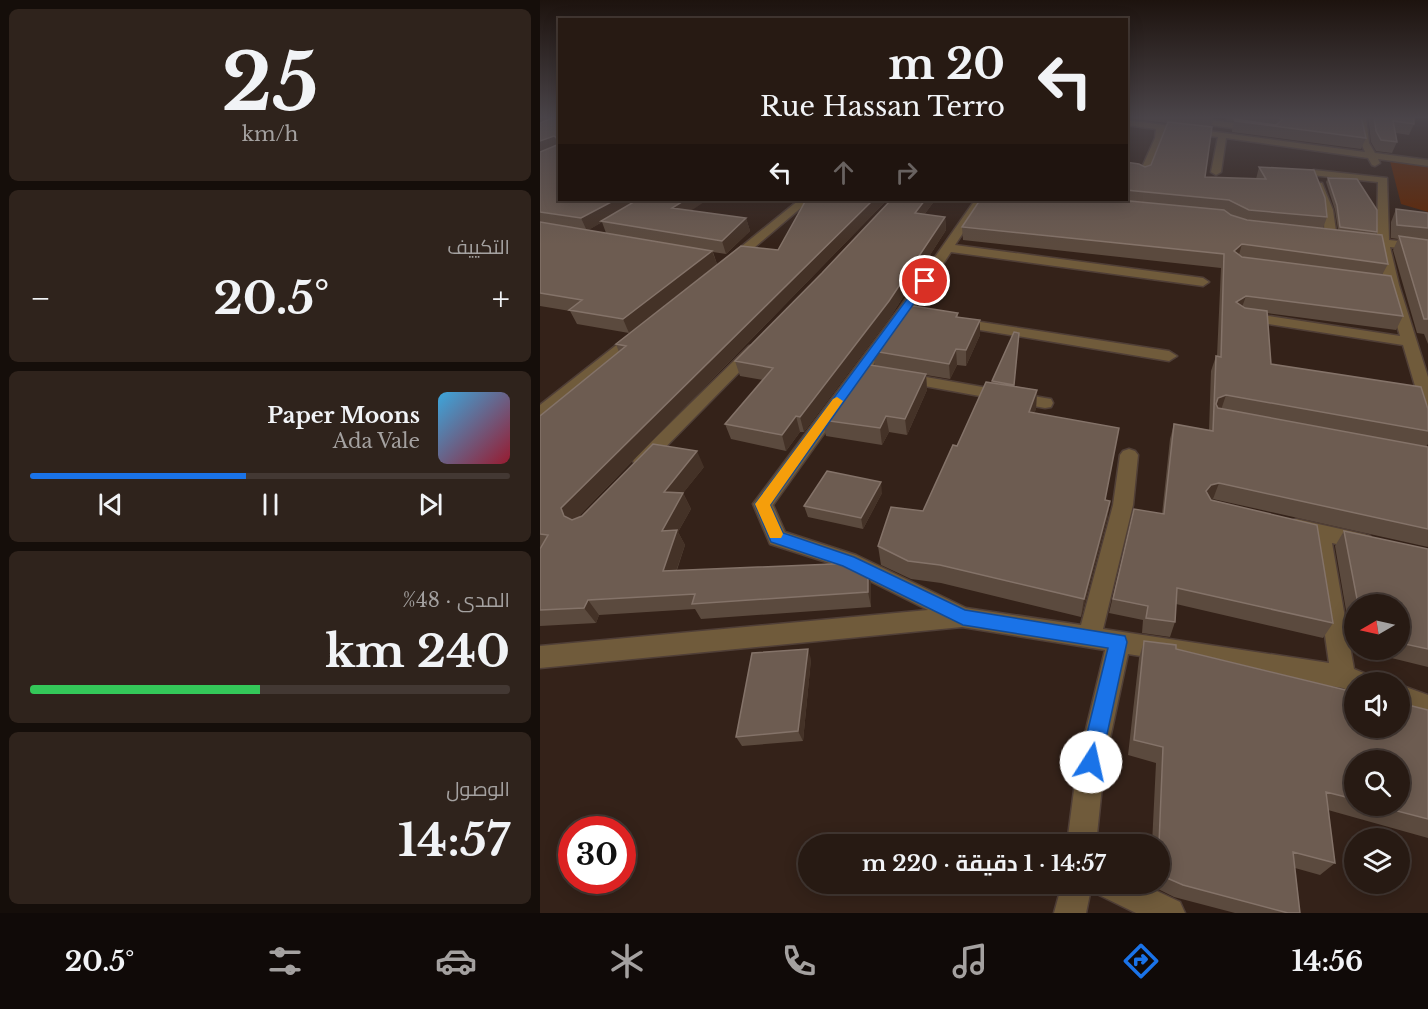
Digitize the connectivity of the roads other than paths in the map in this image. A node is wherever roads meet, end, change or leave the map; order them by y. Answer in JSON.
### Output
{"nodes":[{"id":1,"x":1151,"y":159,"type":"edge"},
{"id":2,"x":1218,"y":159,"type":"edge"},
{"id":3,"x":1307,"y":159,"type":"edge"},
{"id":4,"x":1334,"y":159,"type":"edge"},
{"id":5,"x":1374,"y":159,"type":"edge"},
{"id":6,"x":1393,"y":159,"type":"edge"},
{"id":7,"x":1313,"y":160,"type":"junction"},
{"id":8,"x":1428,"y":163,"type":"edge"},
{"id":9,"x":1216,"y":172,"type":"dead end"},
{"id":10,"x":1144,"y":174,"type":"edge"},
{"id":11,"x":1383,"y":180,"type":"junction"},
{"id":12,"x":804,"y":201,"type":"edge"},
{"id":13,"x":979,"y":201,"type":"edge"},
{"id":14,"x":1331,"y":238,"type":"edge"},
{"id":15,"x":1362,"y":241,"type":"edge"},
{"id":16,"x":1383,"y":243,"type":"junction"},
{"id":17,"x":948,"y":248,"type":"junction"},
{"id":18,"x":1428,"y":248,"type":"edge"},
{"id":19,"x":725,"y":263,"type":"edge"},
{"id":20,"x":1203,"y":282,"type":"dead end"},
{"id":21,"x":1241,"y":316,"type":"edge"},
{"id":22,"x":938,"y":319,"type":"edge"},
{"id":23,"x":650,"y":326,"type":"edge"},
{"id":24,"x":764,"y":338,"type":"edge"},
{"id":25,"x":1410,"y":342,"type":"junction"},
{"id":26,"x":1169,"y":356,"type":"dead end"},
{"id":27,"x":860,"y":371,"type":"junction"},
{"id":28,"x":1045,"y":403,"type":"dead end"},
{"id":29,"x":1428,"y":403,"type":"edge"},
{"id":30,"x":540,"y":414,"type":"edge"},
{"id":31,"x":1129,"y":455,"type":"dead end"},
{"id":32,"x":628,"y":476,"type":"edge"},
{"id":33,"x":1277,"y":522,"type":"edge"},
{"id":34,"x":1320,"y":532,"type":"junction"},
{"id":35,"x":1385,"y":547,"type":"edge"},
{"id":36,"x":963,"y":617,"type":"junction"},
{"id":37,"x":1089,"y":638,"type":"junction"},
{"id":38,"x":1119,"y":642,"type":"junction"},
{"id":39,"x":540,"y":657,"type":"edge"},
{"id":40,"x":1348,"y":672,"type":"edge"},
{"id":41,"x":1344,"y":679,"type":"edge"},
{"id":42,"x":1410,"y":701,"type":"edge"},
{"id":43,"x":1428,"y":707,"type":"edge"},
{"id":44,"x":1082,"y":834,"type":"edge"},
{"id":45,"x":1075,"y":894,"type":"edge"},
{"id":46,"x":1130,"y":894,"type":"edge"},
{"id":47,"x":1070,"y":913,"type":"edge"},
{"id":48,"x":1169,"y":913,"type":"edge"}],
"edges":[{"from":1,"to":10,"type":"street"},
{"from":2,"to":9,"type":"street"},
{"from":3,"to":7,"type":"street"},
{"from":4,"to":7,"type":"street"},
{"from":5,"to":11,"type":"street"},
{"from":6,"to":8,"type":"street"},
{"from":7,"to":11,"type":"street"},
{"from":7,"to":14,"type":"street"},
{"from":11,"to":16,"type":"street"},
{"from":12,"to":19,"type":"street"},
{"from":13,"to":17,"type":"street"},
{"from":15,"to":16,"type":"street"},
{"from":16,"to":18,"type":"street"},
{"from":16,"to":25,"type":"street"},
{"from":17,"to":20,"type":"street"},
{"from":17,"to":27,"type":"street"},
{"from":21,"to":25,"type":"street"},
{"from":22,"to":26,"type":"street"},
{"from":23,"to":30,"type":"street"},
{"from":24,"to":32,"type":"street"},
{"from":25,"to":29,"type":"street"},
{"from":27,"to":28,"type":"street"},
{"from":27,"to":36,"type":"street"},
{"from":31,"to":37,"type":"street"},
{"from":33,"to":34,"type":"street"},
{"from":34,"to":35,"type":"street"},
{"from":34,"to":40,"type":"street"},
{"from":36,"to":37,"type":"street"},
{"from":36,"to":39,"type":"street"},
{"from":37,"to":38,"type":"street"},
{"from":38,"to":41,"type":"street"},
{"from":38,"to":44,"type":"street"},
{"from":42,"to":43,"type":"street"},
{"from":45,"to":47,"type":"street"},
{"from":46,"to":48,"type":"street"}]}
